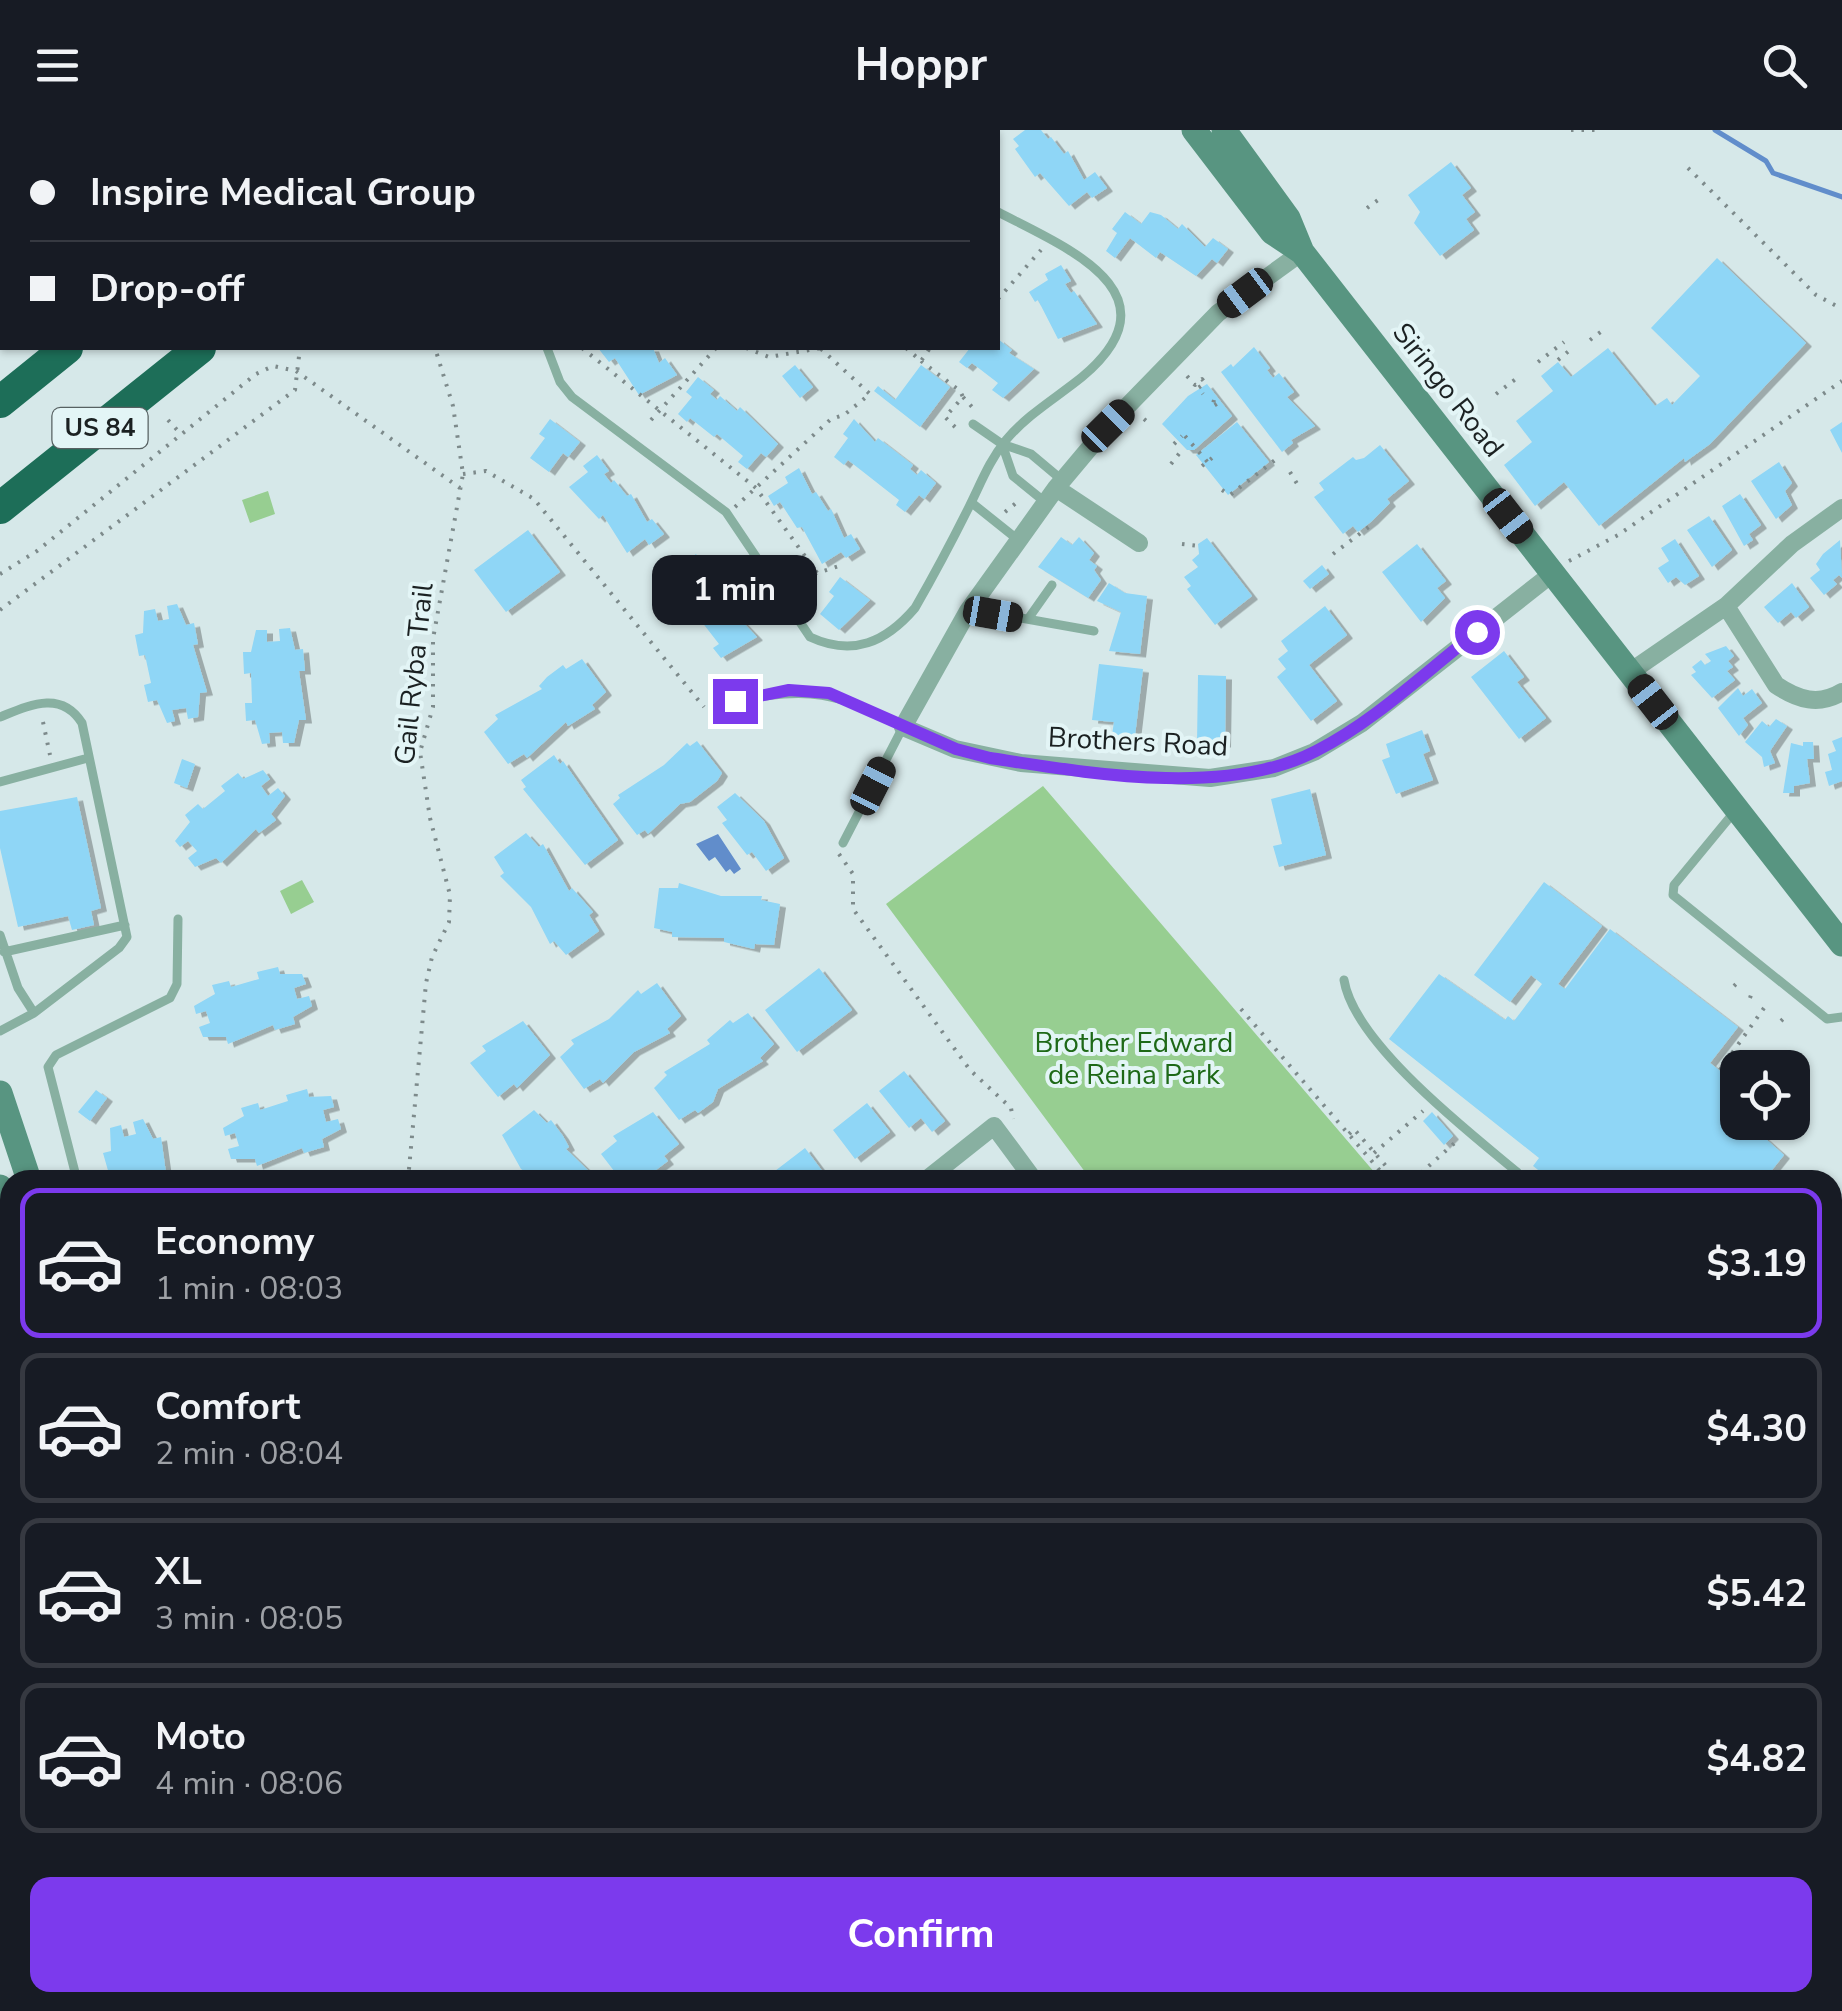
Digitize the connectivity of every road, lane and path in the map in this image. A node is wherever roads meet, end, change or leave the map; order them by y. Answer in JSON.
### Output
{"nodes":[{"id":1,"x":1194,"y":130,"type":"edge"},
{"id":2,"x":1224,"y":130,"type":"edge"},
{"id":3,"x":1571,"y":130,"type":"edge"},
{"id":4,"x":1602,"y":130,"type":"edge"},
{"id":5,"x":1688,"y":168,"type":"dead end"},
{"id":6,"x":1382,"y":196,"type":"dead end"},
{"id":7,"x":1367,"y":208,"type":"dead end"},
{"id":8,"x":1000,"y":213,"type":"edge"},
{"id":9,"x":1050,"y":239,"type":"junction"},
{"id":10,"x":1302,"y":252,"type":"junction"},
{"id":11,"x":1000,"y":297,"type":"edge"},
{"id":12,"x":1842,"y":309,"type":"edge"},
{"id":13,"x":1602,"y":331,"type":"dead end"},
{"id":14,"x":1590,"y":340,"type":"dead end"},
{"id":15,"x":1564,"y":342,"type":"dead end"},
{"id":16,"x":66,"y":350,"type":"edge"},
{"id":17,"x":198,"y":350,"type":"edge"},
{"id":18,"x":300,"y":350,"type":"edge"},
{"id":19,"x":436,"y":350,"type":"edge"},
{"id":20,"x":548,"y":350,"type":"edge"},
{"id":21,"x":584,"y":350,"type":"edge"},
{"id":22,"x":714,"y":350,"type":"edge"},
{"id":23,"x":751,"y":350,"type":"edge"},
{"id":24,"x":809,"y":350,"type":"edge"},
{"id":25,"x":823,"y":350,"type":"edge"},
{"id":26,"x":908,"y":350,"type":"edge"},
{"id":27,"x":928,"y":350,"type":"edge"},
{"id":28,"x":1570,"y":350,"type":"dead end"},
{"id":29,"x":921,"y":360,"type":"junction"},
{"id":30,"x":1558,"y":360,"type":"dead end"},
{"id":31,"x":1538,"y":362,"type":"dead end"},
{"id":32,"x":296,"y":371,"type":"junction"},
{"id":33,"x":1521,"y":375,"type":"dead end"},
{"id":34,"x":1187,"y":376,"type":"dead end"},
{"id":35,"x":1842,"y":381,"type":"edge"},
{"id":36,"x":1203,"y":394,"type":"dead end"},
{"id":37,"x":1496,"y":394,"type":"dead end"},
{"id":38,"x":962,"y":397,"type":"junction"},
{"id":39,"x":3,"y":400,"type":"edge"},
{"id":40,"x":659,"y":408,"type":"junction"},
{"id":41,"x":973,"y":408,"type":"dead end"},
{"id":42,"x":1144,"y":419,"type":"dead end"},
{"id":43,"x":168,"y":420,"type":"dead end"},
{"id":44,"x":652,"y":420,"type":"dead end"},
{"id":45,"x":973,"y":424,"type":"dead end"},
{"id":46,"x":1150,"y":424,"type":"dead end"},
{"id":47,"x":956,"y":428,"type":"dead end"},
{"id":48,"x":179,"y":432,"type":"junction"},
{"id":49,"x":1002,"y":444,"type":"junction"},
{"id":50,"x":1174,"y":444,"type":"dead end"},
{"id":51,"x":1182,"y":450,"type":"dead end"},
{"id":52,"x":1197,"y":450,"type":"junction"},
{"id":53,"x":1189,"y":456,"type":"dead end"},
{"id":54,"x":1275,"y":460,"type":"dead end"},
{"id":55,"x":1208,"y":463,"type":"dead end"},
{"id":56,"x":1171,"y":464,"type":"dead end"},
{"id":57,"x":1290,"y":472,"type":"dead end"},
{"id":58,"x":463,"y":474,"type":"junction"},
{"id":59,"x":1299,"y":487,"type":"dead end"},
{"id":60,"x":756,"y":488,"type":"junction"},
{"id":61,"x":461,"y":489,"type":"junction"},
{"id":62,"x":1054,"y":490,"type":"junction"},
{"id":63,"x":1222,"y":490,"type":"dead end"},
{"id":64,"x":1024,"y":498,"type":"dead end"},
{"id":65,"x":972,"y":502,"type":"junction"},
{"id":66,"x":0,"y":508,"type":"edge"},
{"id":67,"x":1842,"y":508,"type":"edge"},
{"id":68,"x":728,"y":515,"type":"junction"},
{"id":69,"x":1003,"y":516,"type":"dead end"},
{"id":70,"x":1374,"y":524,"type":"dead end"},
{"id":71,"x":1017,"y":539,"type":"junction"},
{"id":72,"x":1139,"y":543,"type":"dead end"},
{"id":73,"x":1182,"y":544,"type":"dead end"},
{"id":74,"x":1199,"y":546,"type":"dead end"},
{"id":75,"x":1333,"y":554,"type":"dead end"},
{"id":76,"x":842,"y":565,"type":"dead end"},
{"id":77,"x":1553,"y":573,"type":"junction"},
{"id":78,"x":0,"y":574,"type":"edge"},
{"id":79,"x":1052,"y":585,"type":"dead end"},
{"id":80,"x":973,"y":604,"type":"junction"},
{"id":81,"x":1726,"y":606,"type":"junction"},
{"id":82,"x":0,"y":610,"type":"edge"},
{"id":83,"x":1028,"y":620,"type":"junction"},
{"id":84,"x":1094,"y":631,"type":"dead end"},
{"id":85,"x":1630,"y":672,"type":"junction"},
{"id":86,"x":1842,"y":692,"type":"edge"},
{"id":87,"x":735,"y":701,"type":"dead end"},
{"id":88,"x":704,"y":707,"type":"dead end"},
{"id":89,"x":0,"y":717,"type":"edge"},
{"id":90,"x":42,"y":722,"type":"dead end"},
{"id":91,"x":903,"y":728,"type":"junction"},
{"id":92,"x":50,"y":755,"type":"dead end"},
{"id":93,"x":88,"y":758,"type":"junction"},
{"id":94,"x":0,"y":782,"type":"edge"},
{"id":95,"x":1737,"y":809,"type":"junction"},
{"id":96,"x":841,"y":848,"type":"joint"},
{"id":97,"x":178,"y":919,"type":"dead end"},
{"id":98,"x":126,"y":925,"type":"junction"},
{"id":99,"x":0,"y":935,"type":"edge"},
{"id":100,"x":1842,"y":944,"type":"edge"},
{"id":101,"x":4,"y":952,"type":"junction"},
{"id":102,"x":1344,"y":980,"type":"dead end"},
{"id":103,"x":1241,"y":1008,"type":"dead end"},
{"id":104,"x":1765,"y":1008,"type":"dead end"},
{"id":105,"x":34,"y":1014,"type":"junction"},
{"id":106,"x":1842,"y":1017,"type":"edge"},
{"id":107,"x":0,"y":1031,"type":"edge"},
{"id":108,"x":1735,"y":1050,"type":"edge"},
{"id":109,"x":0,"y":1093,"type":"edge"},
{"id":110,"x":1418,"y":1115,"type":"dead end"},
{"id":111,"x":1014,"y":1128,"type":"dead end"},
{"id":112,"x":1349,"y":1134,"type":"junction"},
{"id":113,"x":1448,"y":1149,"type":"dead end"},
{"id":114,"x":1374,"y":1153,"type":"junction"},
{"id":115,"x":26,"y":1170,"type":"edge"},
{"id":116,"x":74,"y":1170,"type":"edge"},
{"id":117,"x":409,"y":1170,"type":"edge"},
{"id":118,"x":939,"y":1170,"type":"edge"},
{"id":119,"x":1027,"y":1170,"type":"edge"},
{"id":120,"x":1380,"y":1170,"type":"edge"},
{"id":121,"x":1389,"y":1170,"type":"edge"},
{"id":122,"x":1424,"y":1170,"type":"edge"},
{"id":123,"x":1516,"y":1170,"type":"edge"}],
"edges":[{"from":1,"to":10,"type":"street","name":"Siringo Road"},
{"from":2,"to":10,"type":"street","name":"Siringo Road"},
{"from":3,"to":4,"type":"path"},
{"from":5,"to":12,"type":"path"},
{"from":6,"to":7,"type":"path"},
{"from":8,"to":9,"type":"lane"},
{"from":9,"to":11,"type":"path"},
{"from":9,"to":49,"type":"lane"},
{"from":10,"to":62,"type":"street"},
{"from":10,"to":77,"type":"street","name":"Siringo Road"},
{"from":13,"to":14,"type":"path"},
{"from":15,"to":31,"type":"path"},
{"from":16,"to":39,"type":"highway","number":"US 84"},
{"from":17,"to":66,"type":"highway","number":"US 84"},
{"from":18,"to":32,"type":"path"},
{"from":19,"to":58,"type":"path","name":"Gail Ryba Trail"},
{"from":20,"to":68,"type":"lane"},
{"from":21,"to":40,"type":"path"},
{"from":22,"to":40,"type":"path"},
{"from":23,"to":24,"type":"path"},
{"from":25,"to":60,"type":"path"},
{"from":26,"to":29,"type":"path"},
{"from":27,"to":29,"type":"path"},
{"from":28,"to":30,"type":"path"},
{"from":29,"to":38,"type":"path"},
{"from":32,"to":48,"type":"path"},
{"from":32,"to":61,"type":"path"},
{"from":32,"to":82,"type":"path"},
{"from":33,"to":37,"type":"path"},
{"from":34,"to":36,"type":"path"},
{"from":35,"to":77,"type":"path"},
{"from":38,"to":41,"type":"path"},
{"from":38,"to":47,"type":"path"},
{"from":40,"to":44,"type":"path"},
{"from":40,"to":60,"type":"path"},
{"from":42,"to":46,"type":"path"},
{"from":43,"to":48,"type":"path"},
{"from":45,"to":49,"type":"lane"},
{"from":48,"to":78,"type":"path"},
{"from":49,"to":62,"type":"lane"},
{"from":49,"to":62,"type":"lane"},
{"from":49,"to":65,"type":"lane"},
{"from":50,"to":52,"type":"path"},
{"from":51,"to":56,"type":"path"},
{"from":52,"to":53,"type":"path"},
{"from":52,"to":55,"type":"path"},
{"from":54,"to":63,"type":"path"},
{"from":57,"to":59,"type":"path"},
{"from":58,"to":61,"type":"path","name":"Gail Ryba Trail"},
{"from":58,"to":88,"type":"path"},
{"from":60,"to":68,"type":"path"},
{"from":60,"to":76,"type":"path"},
{"from":61,"to":117,"type":"path","name":"Gail Ryba Trail"},
{"from":62,"to":71,"type":"street"},
{"from":62,"to":72,"type":"street"},
{"from":64,"to":69,"type":"path"},
{"from":65,"to":68,"type":"lane"},
{"from":65,"to":71,"type":"lane"},
{"from":67,"to":81,"type":"street"},
{"from":70,"to":75,"type":"path"},
{"from":71,"to":80,"type":"street"},
{"from":73,"to":74,"type":"path"},
{"from":77,"to":85,"type":"street","name":"Siringo Road"},
{"from":77,"to":91,"type":"street","name":"Brothers Road"},
{"from":79,"to":83,"type":"lane"},
{"from":80,"to":83,"type":"lane"},
{"from":80,"to":91,"type":"street"},
{"from":81,"to":85,"type":"street"},
{"from":81,"to":86,"type":"street"},
{"from":83,"to":84,"type":"lane"},
{"from":85,"to":95,"type":"street","name":"Siringo Road"},
{"from":87,"to":91,"type":"lane"},
{"from":89,"to":93,"type":"lane"},
{"from":90,"to":92,"type":"path"},
{"from":91,"to":96,"type":"lane"},
{"from":93,"to":94,"type":"lane"},
{"from":93,"to":98,"type":"lane"},
{"from":95,"to":100,"type":"street","name":"Siringo Road"},
{"from":95,"to":106,"type":"lane"},
{"from":96,"to":111,"type":"path"},
{"from":97,"to":116,"type":"lane"},
{"from":98,"to":101,"type":"lane"},
{"from":98,"to":105,"type":"lane"},
{"from":99,"to":101,"type":"lane"},
{"from":101,"to":105,"type":"lane"},
{"from":102,"to":123,"type":"lane"},
{"from":103,"to":112,"type":"path"},
{"from":104,"to":108,"type":"path"},
{"from":105,"to":107,"type":"lane"},
{"from":109,"to":115,"type":"street"},
{"from":110,"to":114,"type":"path"},
{"from":112,"to":114,"type":"path"},
{"from":112,"to":120,"type":"path"},
{"from":113,"to":122,"type":"path"},
{"from":114,"to":121,"type":"path"},
{"from":118,"to":119,"type":"street"}]}
